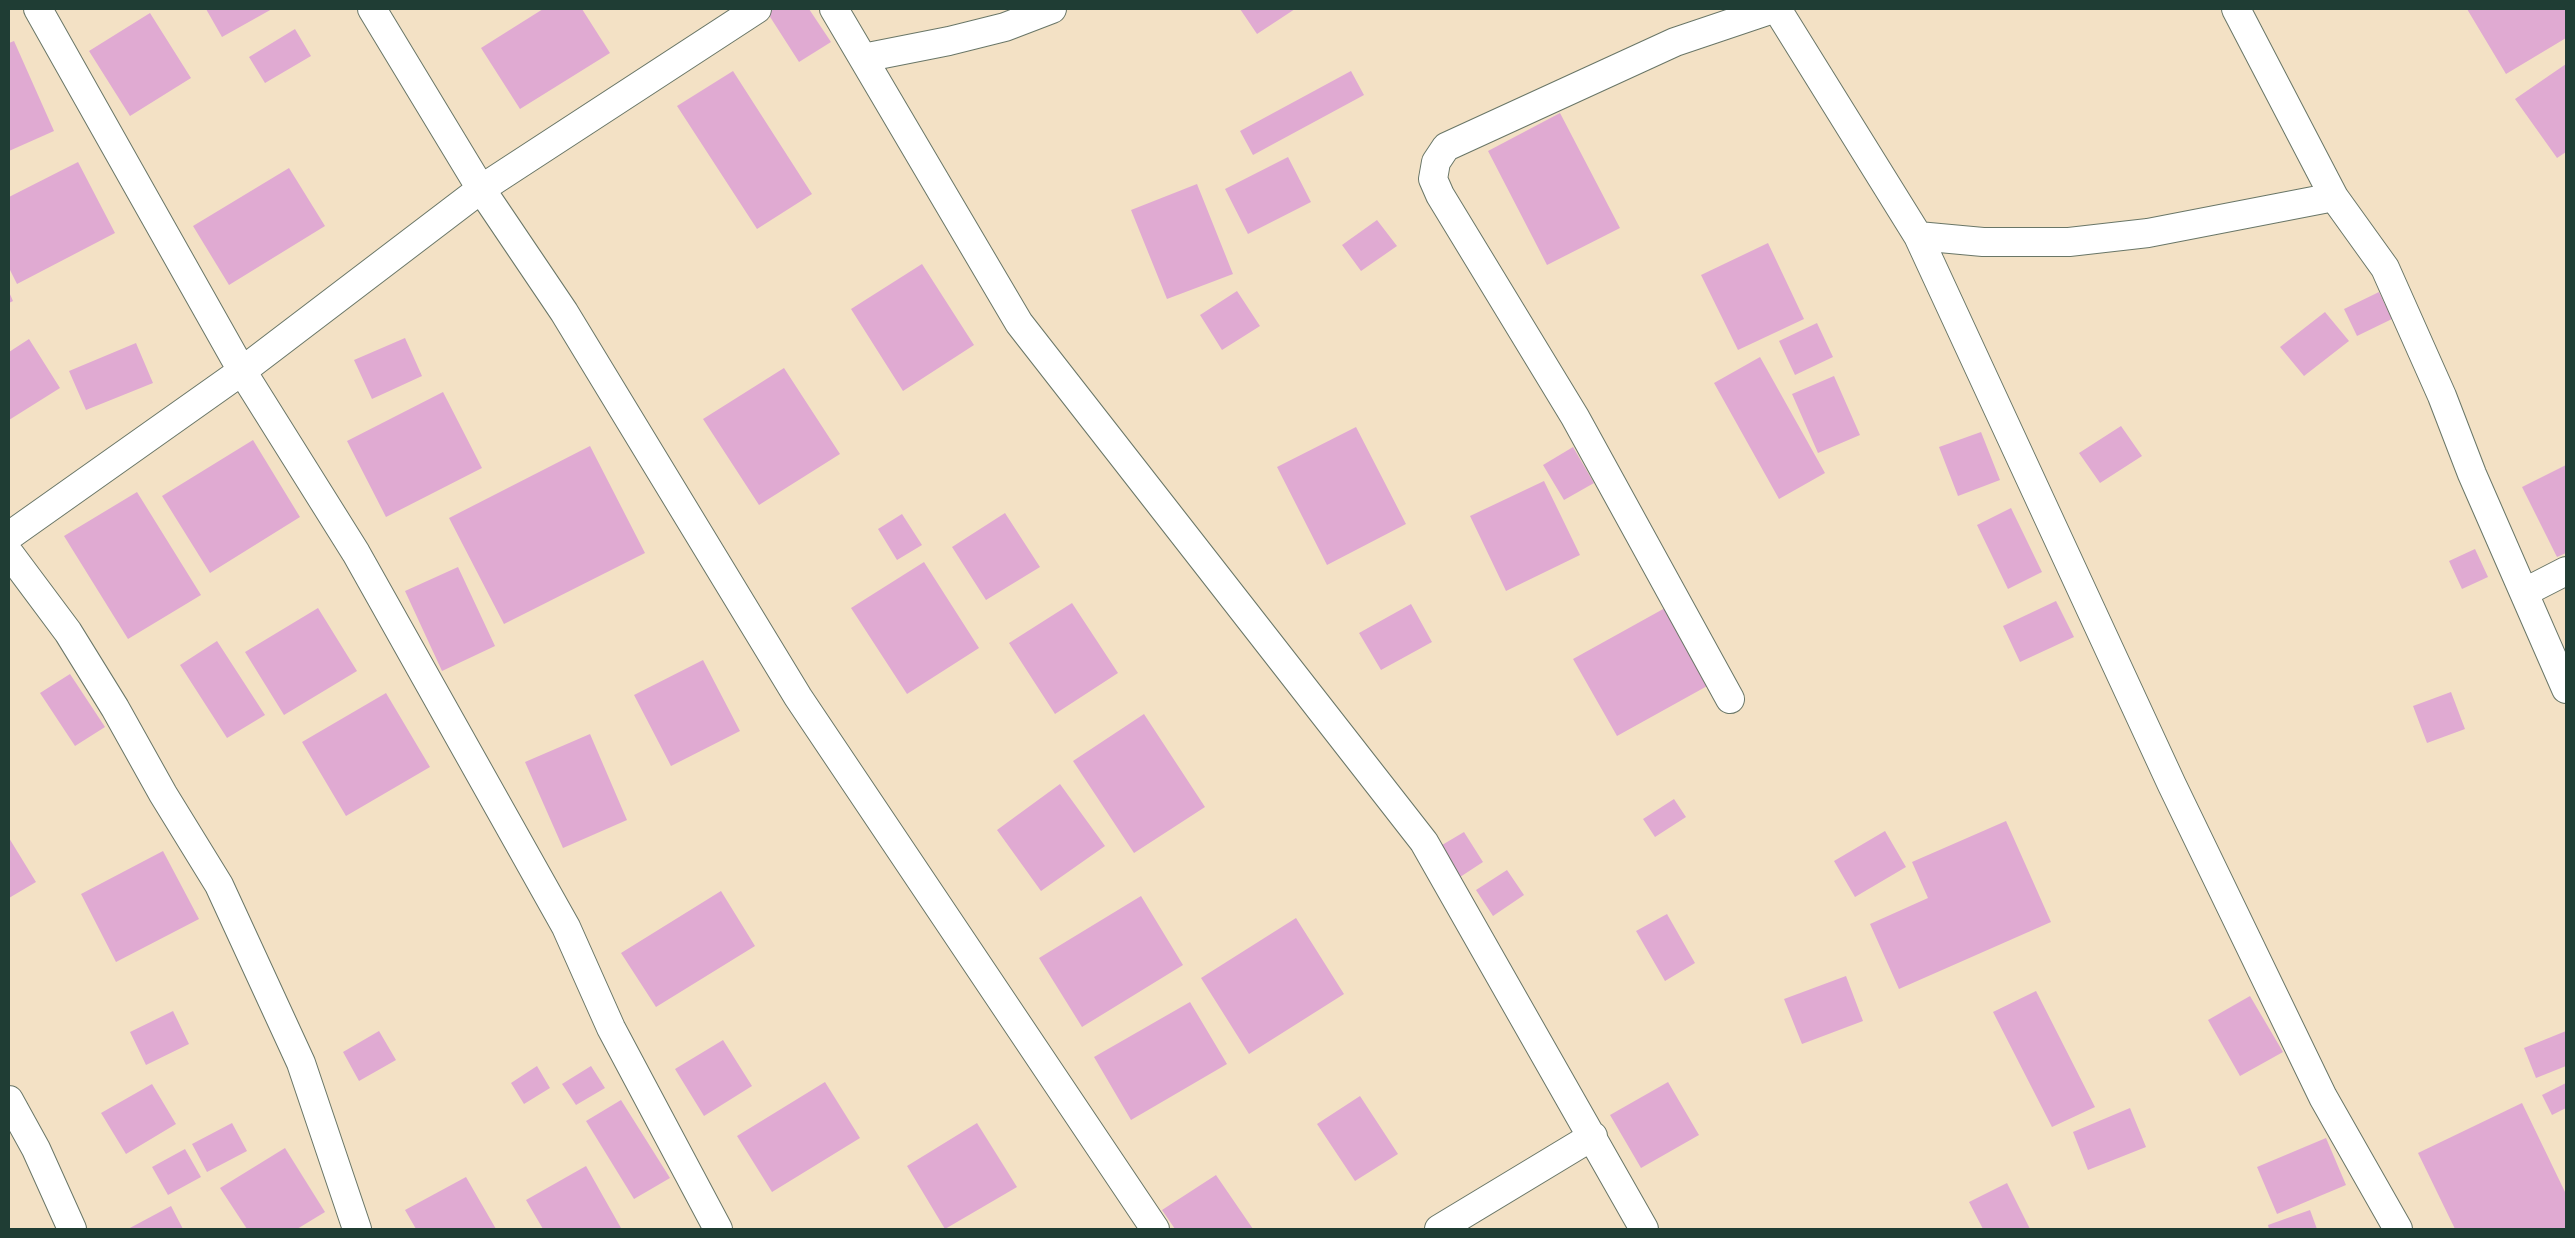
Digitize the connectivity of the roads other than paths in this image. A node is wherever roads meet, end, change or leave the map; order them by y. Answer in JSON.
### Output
{"nodes":[{"id":1,"x":38,"y":9,"type":"edge"},
{"id":2,"x":372,"y":9,"type":"edge"},
{"id":3,"x":757,"y":9,"type":"edge"},
{"id":4,"x":834,"y":9,"type":"edge"},
{"id":5,"x":1052,"y":9,"type":"edge"},
{"id":6,"x":1775,"y":9,"type":"edge"},
{"id":7,"x":2236,"y":9,"type":"edge"},
{"id":8,"x":863,"y":58,"type":"junction"},
{"id":9,"x":481,"y":189,"type":"junction"},
{"id":10,"x":2334,"y":196,"type":"junction"},
{"id":11,"x":1918,"y":236,"type":"junction"},
{"id":12,"x":242,"y":371,"type":"junction"},
{"id":13,"x":9,"y":536,"type":"edge"},
{"id":14,"x":9,"y":553,"type":"edge"},
{"id":15,"x":2566,"y":571,"type":"edge"},
{"id":16,"x":2525,"y":592,"type":"junction"},
{"id":17,"x":2566,"y":689,"type":"edge"},
{"id":18,"x":1730,"y":699,"type":"dead end"},
{"id":19,"x":9,"y":1100,"type":"edge"},
{"id":20,"x":1593,"y":1136,"type":"junction"},
{"id":21,"x":72,"y":1229,"type":"edge"},
{"id":22,"x":357,"y":1229,"type":"edge"},
{"id":23,"x":718,"y":1229,"type":"edge"},
{"id":24,"x":1155,"y":1229,"type":"edge"},
{"id":25,"x":1439,"y":1229,"type":"edge"},
{"id":26,"x":1644,"y":1229,"type":"edge"},
{"id":27,"x":2398,"y":1229,"type":"edge"}],
"edges":[{"from":1,"to":12,"type":"street"},
{"from":2,"to":9,"type":"street"},
{"from":3,"to":9,"type":"street"},
{"from":4,"to":8,"type":"street"},
{"from":5,"to":8,"type":"street"},
{"from":6,"to":11,"type":"street"},
{"from":6,"to":18,"type":"street"},
{"from":7,"to":10,"type":"street"},
{"from":8,"to":20,"type":"street"},
{"from":9,"to":12,"type":"street"},
{"from":9,"to":24,"type":"street"},
{"from":10,"to":11,"type":"street"},
{"from":10,"to":16,"type":"street"},
{"from":11,"to":27,"type":"street"},
{"from":12,"to":13,"type":"street"},
{"from":12,"to":23,"type":"street"},
{"from":14,"to":22,"type":"street"},
{"from":15,"to":16,"type":"street"},
{"from":16,"to":17,"type":"street"},
{"from":19,"to":21,"type":"street"},
{"from":20,"to":25,"type":"street"},
{"from":20,"to":26,"type":"street"}]}
